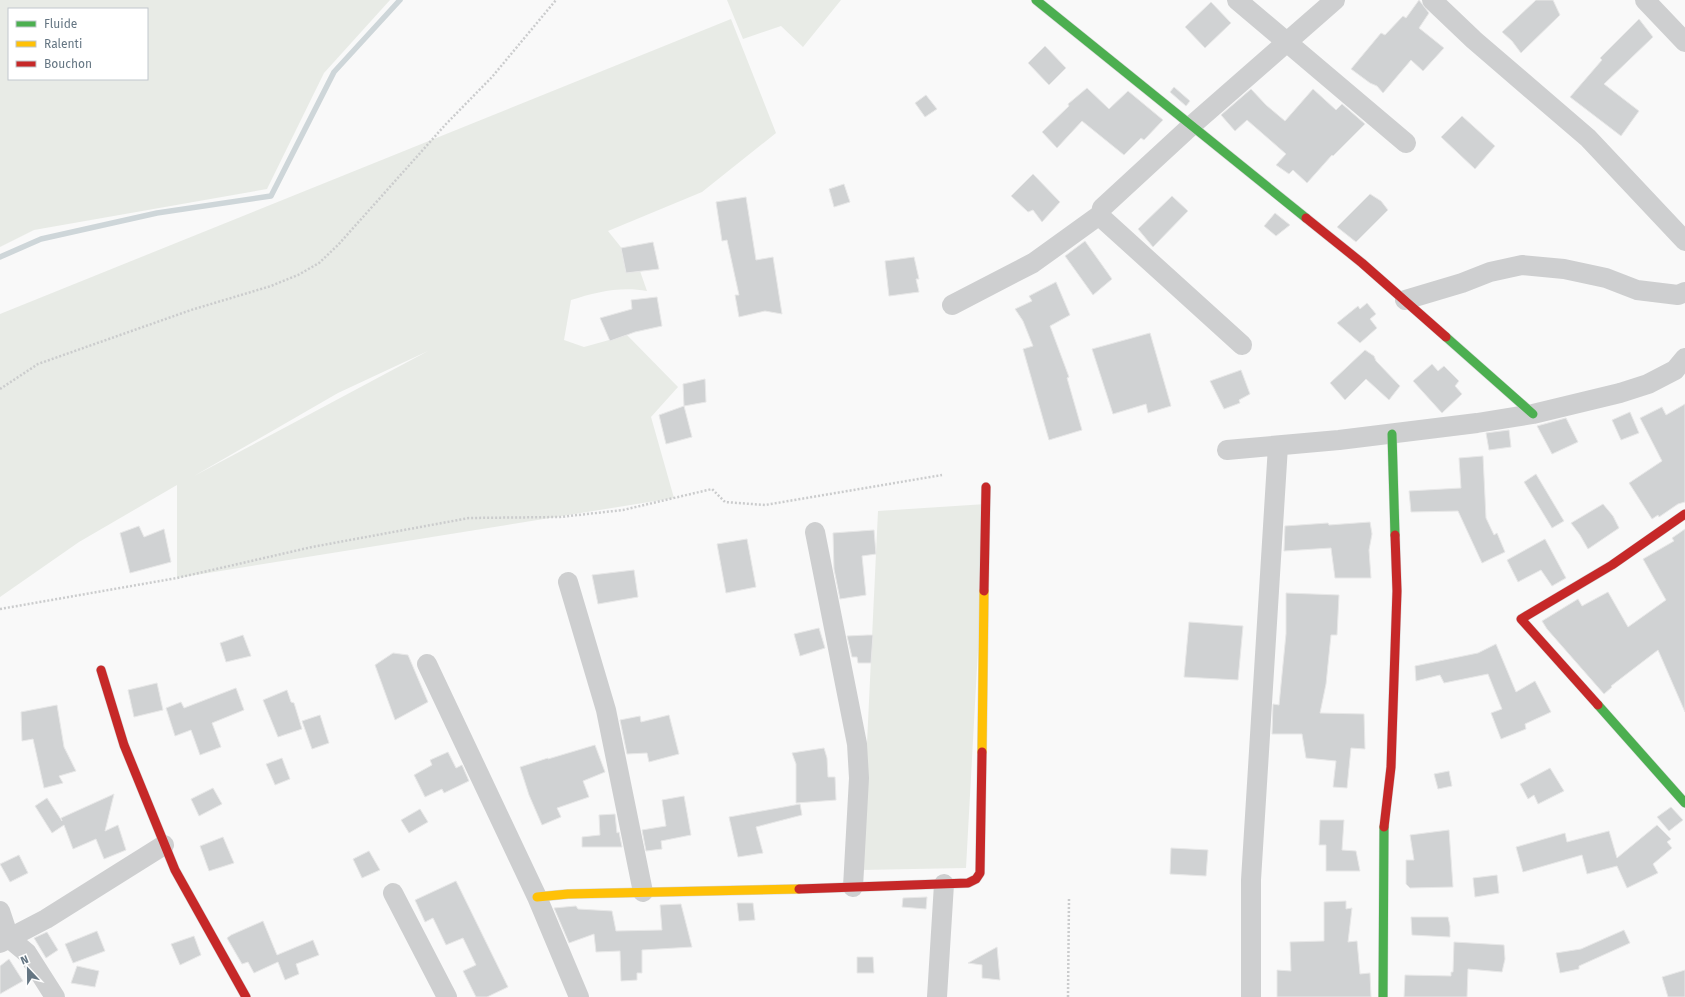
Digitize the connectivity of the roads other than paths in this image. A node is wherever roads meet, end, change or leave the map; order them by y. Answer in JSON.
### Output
{"nodes":[{"id":1,"x":1036,"y":0,"type":"edge"},
{"id":2,"x":1237,"y":0,"type":"edge"},
{"id":3,"x":1336,"y":0,"type":"edge"},
{"id":4,"x":1432,"y":0,"type":"edge"},
{"id":5,"x":1645,"y":0,"type":"edge"},
{"id":6,"x":1288,"y":42,"type":"junction"},
{"id":7,"x":1685,"y":42,"type":"edge"},
{"id":8,"x":1191,"y":126,"type":"junction"},
{"id":9,"x":1406,"y":143,"type":"dead end"},
{"id":10,"x":1102,"y":214,"type":"junction"},
{"id":11,"x":1685,"y":241,"type":"edge"},
{"id":12,"x":1685,"y":292,"type":"edge"},
{"id":13,"x":1405,"y":300,"type":"junction"},
{"id":14,"x":952,"y":305,"type":"dead end"},
{"id":15,"x":1242,"y":345,"type":"dead end"},
{"id":16,"x":1685,"y":358,"type":"edge"},
{"id":17,"x":1533,"y":414,"type":"junction"},
{"id":18,"x":1392,"y":434,"type":"junction"},
{"id":19,"x":1278,"y":446,"type":"junction"},
{"id":20,"x":1227,"y":450,"type":"dead end"},
{"id":21,"x":986,"y":488,"type":"dead end"},
{"id":22,"x":1685,"y":514,"type":"edge"},
{"id":23,"x":815,"y":532,"type":"dead end"},
{"id":24,"x":568,"y":582,"type":"dead end"},
{"id":25,"x":427,"y":664,"type":"dead end"},
{"id":26,"x":101,"y":670,"type":"dead end"},
{"id":27,"x":1685,"y":803,"type":"edge"},
{"id":28,"x":164,"y":845,"type":"junction"},
{"id":29,"x":944,"y":884,"type":"junction"},
{"id":30,"x":853,"y":887,"type":"junction"},
{"id":31,"x":643,"y":892,"type":"junction"},
{"id":32,"x":393,"y":893,"type":"dead end"},
{"id":33,"x":537,"y":897,"type":"junction"},
{"id":34,"x":0,"y":911,"type":"edge"},
{"id":35,"x":5,"y":941,"type":"edge"},
{"id":36,"x":55,"y":997,"type":"edge"},
{"id":37,"x":246,"y":997,"type":"edge"},
{"id":38,"x":447,"y":997,"type":"edge"},
{"id":39,"x":579,"y":997,"type":"edge"},
{"id":40,"x":937,"y":997,"type":"edge"},
{"id":41,"x":1251,"y":997,"type":"edge"},
{"id":42,"x":1383,"y":997,"type":"edge"}],
"edges":[{"from":1,"to":8,"type":"street"},
{"from":2,"to":6,"type":"street"},
{"from":3,"to":6,"type":"street"},
{"from":4,"to":11,"type":"street"},
{"from":5,"to":7,"type":"street"},
{"from":6,"to":8,"type":"street"},
{"from":6,"to":9,"type":"street"},
{"from":8,"to":10,"type":"street"},
{"from":8,"to":13,"type":"street"},
{"from":10,"to":14,"type":"street"},
{"from":10,"to":15,"type":"street"},
{"from":12,"to":13,"type":"street"},
{"from":13,"to":17,"type":"street"},
{"from":16,"to":17,"type":"street"},
{"from":17,"to":18,"type":"street"},
{"from":18,"to":19,"type":"street"},
{"from":18,"to":42,"type":"street"},
{"from":19,"to":20,"type":"street"},
{"from":19,"to":41,"type":"street"},
{"from":21,"to":29,"type":"street"},
{"from":22,"to":27,"type":"street"},
{"from":23,"to":30,"type":"street"},
{"from":24,"to":31,"type":"street"},
{"from":25,"to":33,"type":"street"},
{"from":26,"to":28,"type":"street"},
{"from":28,"to":35,"type":"street"},
{"from":28,"to":37,"type":"street"},
{"from":29,"to":30,"type":"street"},
{"from":29,"to":40,"type":"street"},
{"from":30,"to":31,"type":"street"},
{"from":31,"to":33,"type":"street"},
{"from":32,"to":38,"type":"street"},
{"from":33,"to":39,"type":"street"},
{"from":34,"to":35,"type":"street"},
{"from":35,"to":36,"type":"street"}]}
